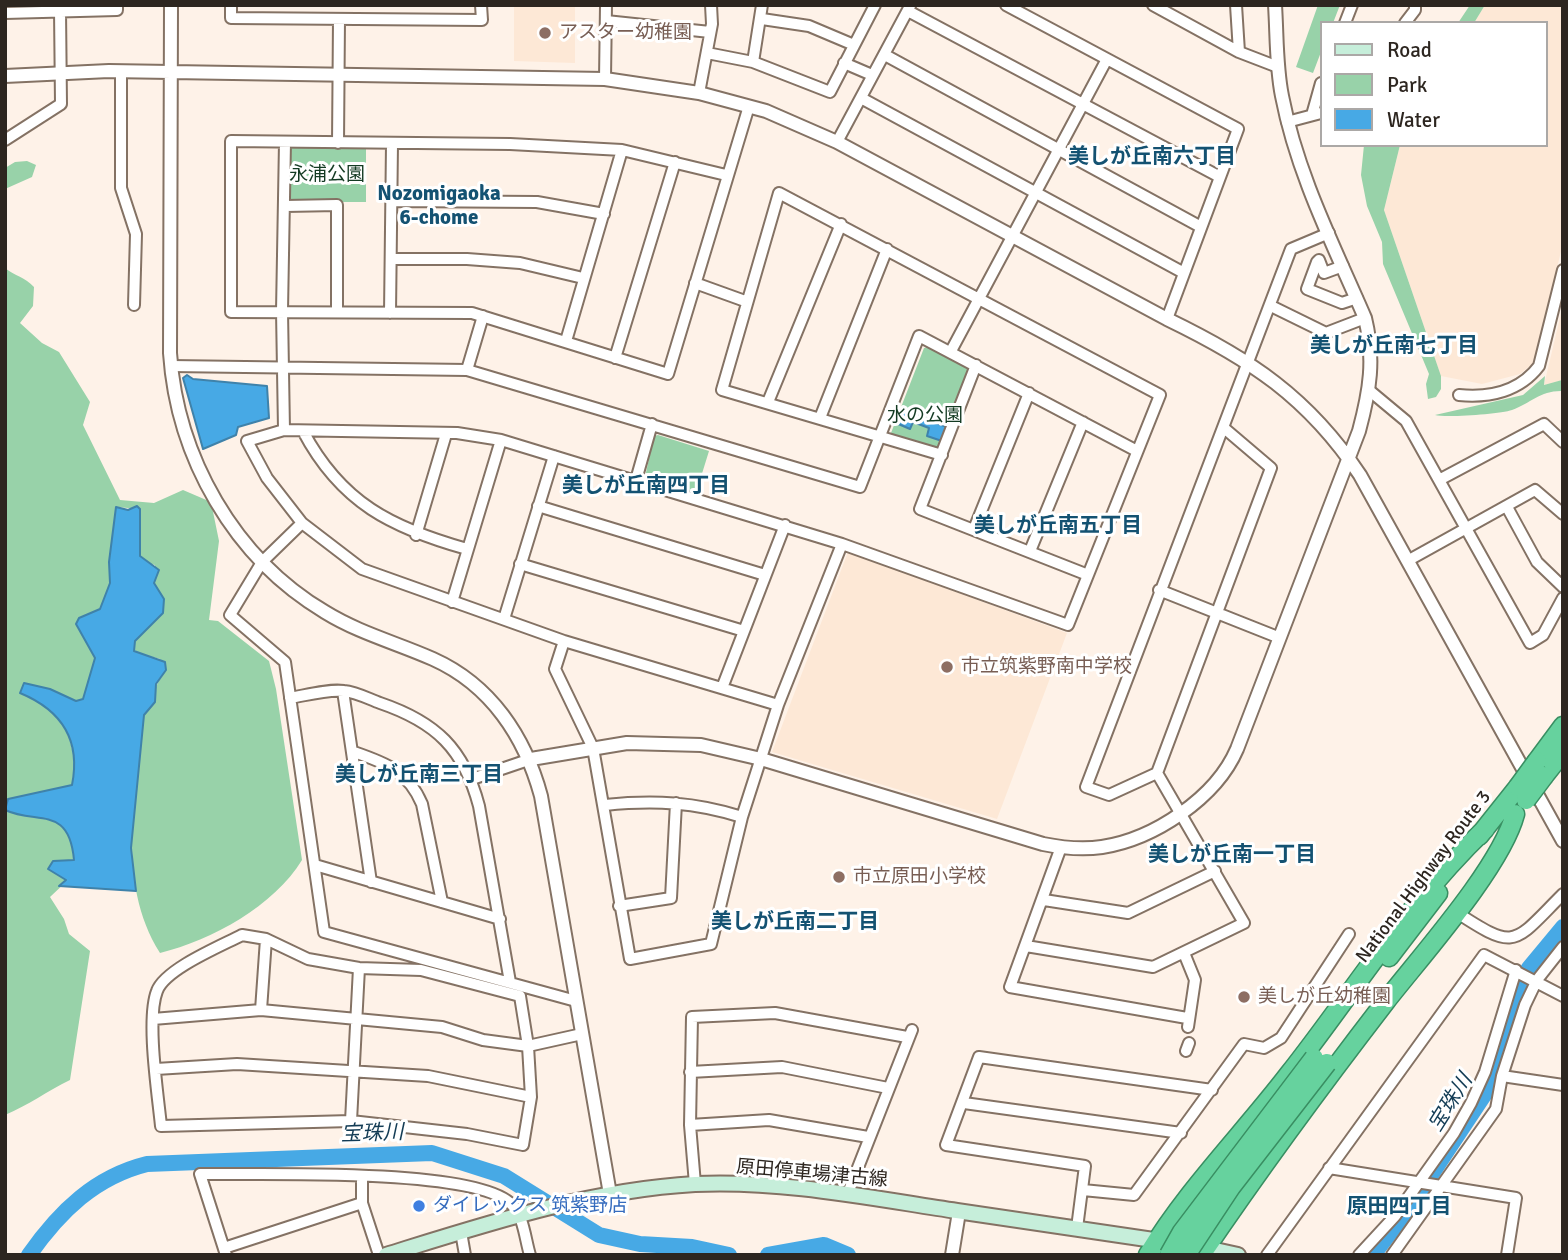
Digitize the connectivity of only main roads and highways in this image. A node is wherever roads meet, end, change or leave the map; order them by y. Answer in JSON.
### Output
{"nodes":[{"id":1,"x":1563,"y":726,"type":"edge"},
{"id":2,"x":1563,"y":752,"type":"edge"},
{"id":3,"x":1541,"y":769,"type":"junction"},
{"id":4,"x":1520,"y":800,"type":"junction"},
{"id":5,"x":1485,"y":829,"type":"junction"},
{"id":6,"x":1324,"y":1068,"type":"junction"},
{"id":7,"x":1153,"y":1247,"type":"edge"},
{"id":8,"x":1204,"y":1251,"type":"edge"},
{"id":9,"x":386,"y":1255,"type":"edge"},
{"id":10,"x":1169,"y":1255,"type":"edge"},
{"id":11,"x":1186,"y":1255,"type":"edge"},
{"id":12,"x":1238,"y":1255,"type":"edge"}],
"edges":[{"from":1,"to":3,"type":"highway","name":"National Highway Route 3"},
{"from":2,"to":3,"type":"highway","name":"National Highway Route 3"},
{"from":3,"to":4,"type":"highway","name":"National Highway Route 3","bridge":true},
{"from":4,"to":5,"type":"highway","name":"National Highway Route 3"},
{"from":4,"to":6,"type":"highway","name":"National Highway Route 3"},
{"from":4,"to":6,"type":"highway"},
{"from":5,"to":6,"type":"highway","name":"National Highway Route 3"},
{"from":5,"to":7,"type":"highway"},
{"from":6,"to":8,"type":"highway"},
{"from":6,"to":10,"type":"highway","name":"National Highway Route 3","bridge":true},
{"from":6,"to":11,"type":"highway","name":"National Highway Route 3","bridge":true},
{"from":7,"to":8,"type":"main road","name":"原田停車場津古線"},
{"from":7,"to":9,"type":"main road","name":"原田停車場津古線"},
{"from":8,"to":12,"type":"main road","name":"原田停車場津古線"}]}
